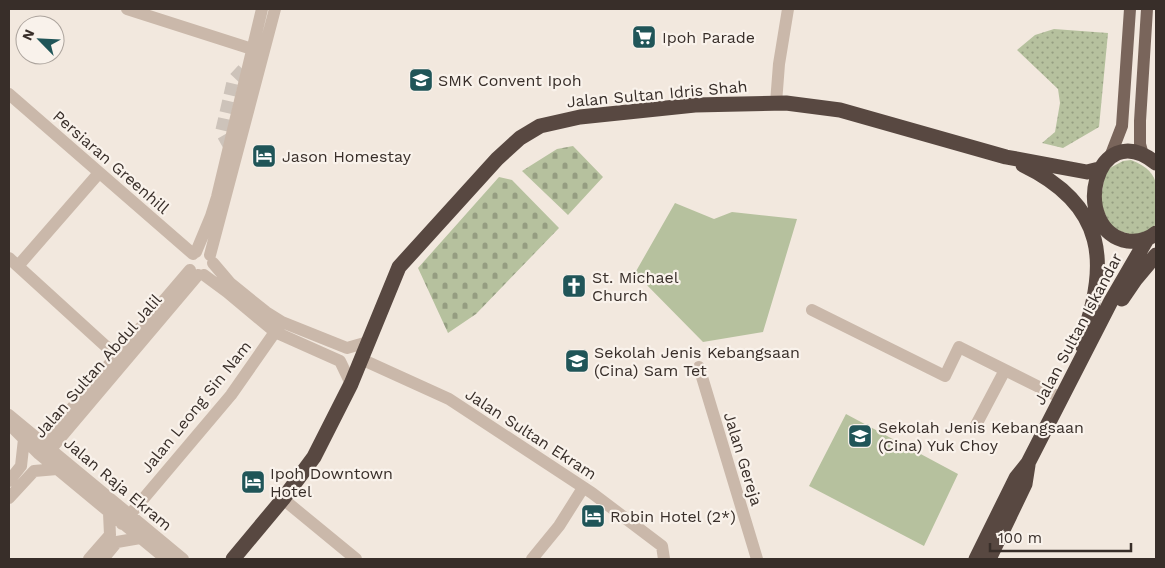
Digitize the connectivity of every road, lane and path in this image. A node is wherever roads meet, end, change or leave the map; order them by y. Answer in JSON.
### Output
{"nodes":[{"id":1,"x":127,"y":9,"type":"edge"},
{"id":2,"x":262,"y":9,"type":"edge"},
{"id":3,"x":275,"y":9,"type":"edge"},
{"id":4,"x":788,"y":9,"type":"edge"},
{"id":5,"x":1130,"y":9,"type":"edge"},
{"id":6,"x":1147,"y":9,"type":"edge"},
{"id":7,"x":252,"y":49,"type":"junction"},
{"id":8,"x":9,"y":94,"type":"edge"},
{"id":9,"x":776,"y":103,"type":"junction"},
{"id":10,"x":674,"y":107,"type":"junction"},
{"id":11,"x":829,"y":108,"type":"junction"},
{"id":12,"x":1143,"y":154,"type":"junction"},
{"id":13,"x":1006,"y":157,"type":"junction"},
{"id":14,"x":1110,"y":158,"type":"junction"},
{"id":15,"x":1156,"y":163,"type":"edge"},
{"id":16,"x":1099,"y":169,"type":"junction"},
{"id":17,"x":100,"y":173,"type":"junction"},
{"id":18,"x":1152,"y":236,"type":"edge"},
{"id":19,"x":194,"y":253,"type":"junction"},
{"id":20,"x":1156,"y":255,"type":"edge"},
{"id":21,"x":211,"y":259,"type":"junction"},
{"id":22,"x":13,"y":262,"type":"edge"},
{"id":23,"x":197,"y":273,"type":"junction"},
{"id":24,"x":812,"y":310,"type":"dead end"},
{"id":25,"x":279,"y":327,"type":"junction"},
{"id":26,"x":368,"y":342,"type":"junction"},
{"id":27,"x":120,"y":359,"type":"junction"},
{"id":28,"x":361,"y":359,"type":"junction"},
{"id":29,"x":699,"y":367,"type":"dead end"},
{"id":30,"x":1005,"y":370,"type":"junction"},
{"id":31,"x":351,"y":384,"type":"junction"},
{"id":32,"x":1057,"y":396,"type":"junction"},
{"id":33,"x":9,"y":415,"type":"edge"},
{"id":34,"x":1050,"y":420,"type":"junction"},
{"id":35,"x":9,"y":424,"type":"edge"},
{"id":36,"x":976,"y":425,"type":"dead end"},
{"id":37,"x":24,"y":439,"type":"junction"},
{"id":38,"x":44,"y":448,"type":"junction"},
{"id":39,"x":1028,"y":463,"type":"junction"},
{"id":40,"x":57,"y":469,"type":"junction"},
{"id":41,"x":9,"y":481,"type":"edge"},
{"id":42,"x":583,"y":488,"type":"junction"},
{"id":43,"x":9,"y":498,"type":"edge"},
{"id":44,"x":283,"y":500,"type":"junction"},
{"id":45,"x":109,"y":513,"type":"junction"},
{"id":46,"x":126,"y":520,"type":"junction"},
{"id":47,"x":140,"y":538,"type":"junction"},
{"id":48,"x":89,"y":559,"type":"edge"},
{"id":49,"x":103,"y":559,"type":"edge"},
{"id":50,"x":166,"y":559,"type":"edge"},
{"id":51,"x":183,"y":559,"type":"edge"},
{"id":52,"x":233,"y":559,"type":"edge"},
{"id":53,"x":356,"y":559,"type":"edge"},
{"id":54,"x":532,"y":559,"type":"edge"},
{"id":55,"x":664,"y":559,"type":"edge"},
{"id":56,"x":757,"y":559,"type":"edge"},
{"id":57,"x":976,"y":559,"type":"edge"},
{"id":58,"x":989,"y":559,"type":"edge"}],
"edges":[{"from":1,"to":7,"type":"street"},
{"from":2,"to":7,"type":"street"},
{"from":3,"to":21,"type":"street"},
{"from":4,"to":9,"type":"street"},
{"from":5,"to":14,"type":"main road"},
{"from":6,"to":12,"type":"main road"},
{"from":7,"to":19,"type":"street"},
{"from":8,"to":17,"type":"street","name":"Persiaran Greenhill"},
{"from":9,"to":10,"type":"highway","name":"Jalan Sultan Idris Shah"},
{"from":9,"to":11,"type":"highway","name":"Jalan Sultan Idris Shah"},
{"from":10,"to":11,"type":"highway"},
{"from":10,"to":26,"type":"highway","name":"Jalan Sultan Idris Shah"},
{"from":11,"to":13,"type":"highway","name":"Jalan Sultan Idris Shah"},
{"from":12,"to":14,"type":"highway"},
{"from":12,"to":15,"type":"highway"},
{"from":13,"to":16,"type":"highway","name":"Jalan Sultan Idris Shah"},
{"from":13,"to":32,"type":"highway"},
{"from":14,"to":16,"type":"highway"},
{"from":16,"to":18,"type":"highway"},
{"from":17,"to":19,"type":"street","name":"Persiaran Greenhill"},
{"from":17,"to":22,"type":"street"},
{"from":18,"to":34,"type":"highway","name":"Jalan Sultan Iskandar"},
{"from":19,"to":21,"type":"street"},
{"from":19,"to":23,"type":"street"},
{"from":20,"to":34,"type":"highway"},
{"from":21,"to":23,"type":"street"},
{"from":21,"to":25,"type":"street"},
{"from":22,"to":27,"type":"street"},
{"from":23,"to":25,"type":"street"},
{"from":23,"to":27,"type":"street","name":"Jalan Sultan Abdul Jalil"},
{"from":24,"to":30,"type":"street"},
{"from":25,"to":26,"type":"street"},
{"from":25,"to":31,"type":"street"},
{"from":25,"to":46,"type":"street","name":"Jalan Leong Sin Nam"},
{"from":26,"to":28,"type":"highway","name":"Jalan Sultan Idris Shah"},
{"from":27,"to":38,"type":"street","name":"Jalan Sultan Abdul Jalil"},
{"from":28,"to":31,"type":"highway","name":"Jalan Sultan Idris Shah"},
{"from":28,"to":42,"type":"street","name":"Jalan Sultan Ekram"},
{"from":29,"to":56,"type":"street","name":"Jalan Gereja"},
{"from":30,"to":32,"type":"street"},
{"from":30,"to":36,"type":"street"},
{"from":31,"to":44,"type":"highway","name":"Jalan Sultan Idris Shah"},
{"from":32,"to":34,"type":"highway"},
{"from":33,"to":38,"type":"street","name":"Jalan Raja Ekram"},
{"from":34,"to":39,"type":"highway","name":"Jalan Sultan Iskandar"},
{"from":35,"to":37,"type":"street","name":"Jalan Raja Ekram"},
{"from":37,"to":38,"type":"street","name":"Jalan Raja Ekram"},
{"from":37,"to":41,"type":"street","name":"Jalan Sultan Abdul Jalil"},
{"from":38,"to":40,"type":"street","name":"Jalan Raja Ekram"},
{"from":38,"to":46,"type":"street","name":"Jalan Raja Ekram"},
{"from":39,"to":57,"type":"highway","name":"Jalan Sultan Iskandar"},
{"from":39,"to":58,"type":"highway","name":"Jalan Sultan Iskandar"},
{"from":40,"to":43,"type":"street"},
{"from":40,"to":45,"type":"street","name":"Jalan Raja Ekram"},
{"from":42,"to":54,"type":"street"},
{"from":42,"to":55,"type":"street","name":"Jalan Sultan Ekram"},
{"from":44,"to":52,"type":"highway","name":"Jalan Sultan Idris Shah"},
{"from":44,"to":53,"type":"street"},
{"from":45,"to":46,"type":"street","name":"Jalan Raja Ekram"},
{"from":45,"to":48,"type":"street"},
{"from":46,"to":47,"type":"street","name":"Jalan Raja Ekram"},
{"from":46,"to":51,"type":"street","name":"Jalan Raja Ekram"},
{"from":47,"to":49,"type":"street"},
{"from":47,"to":50,"type":"street","name":"Jalan Raja Ekram"}]}
